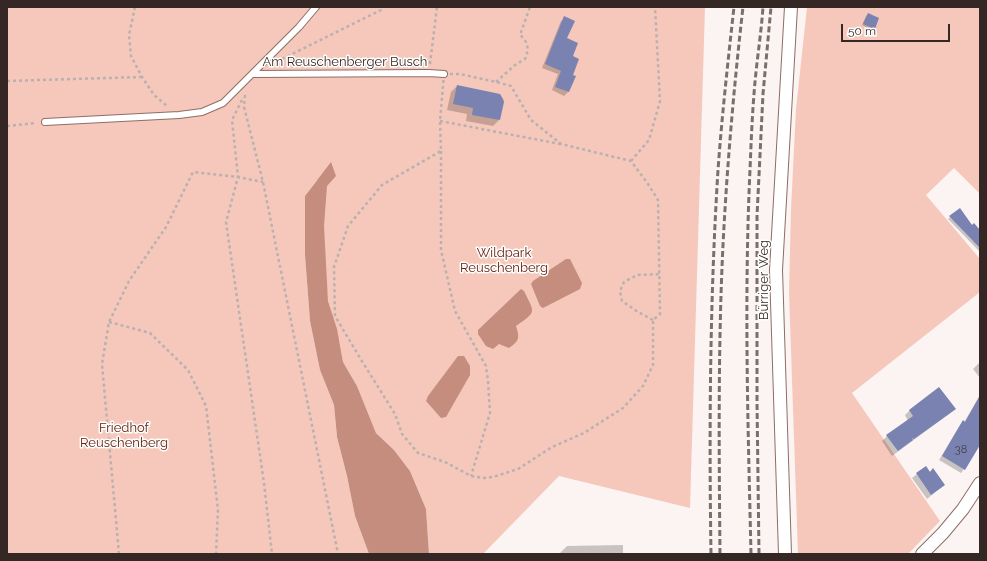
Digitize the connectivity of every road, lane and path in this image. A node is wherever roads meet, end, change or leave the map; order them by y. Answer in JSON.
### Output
{"nodes":[{"id":1,"x":135,"y":7,"type":"edge"},
{"id":2,"x":316,"y":7,"type":"edge"},
{"id":3,"x":382,"y":7,"type":"edge"},
{"id":4,"x":437,"y":7,"type":"edge"},
{"id":5,"x":530,"y":7,"type":"edge"},
{"id":6,"x":655,"y":7,"type":"edge"},
{"id":7,"x":791,"y":7,"type":"edge"},
{"id":8,"x":282,"y":60,"type":"dead end"},
{"id":9,"x":429,"y":73,"type":"junction"},
{"id":10,"x":253,"y":74,"type":"junction"},
{"id":11,"x":444,"y":74,"type":"junction"},
{"id":12,"x":142,"y":77,"type":"junction"},
{"id":13,"x":7,"y":81,"type":"edge"},
{"id":14,"x":496,"y":82,"type":"junction"},
{"id":15,"x":244,"y":94,"type":"dead end"},
{"id":16,"x":179,"y":115,"type":"junction"},
{"id":17,"x":440,"y":121,"type":"junction"},
{"id":18,"x":45,"y":122,"type":"joint"},
{"id":19,"x":7,"y":126,"type":"edge"},
{"id":20,"x":561,"y":144,"type":"junction"},
{"id":21,"x":441,"y":151,"type":"junction"},
{"id":22,"x":632,"y":162,"type":"junction"},
{"id":23,"x":238,"y":177,"type":"junction"},
{"id":24,"x":262,"y":182,"type":"junction"},
{"id":25,"x":659,"y":274,"type":"junction"},
{"id":26,"x":653,"y":320,"type":"junction"},
{"id":27,"x":109,"y":322,"type":"junction"},
{"id":28,"x":471,"y":476,"type":"junction"},
{"id":29,"x":980,"y":483,"type":"edge"},
{"id":30,"x":119,"y":554,"type":"edge"},
{"id":31,"x":216,"y":554,"type":"edge"},
{"id":32,"x":272,"y":554,"type":"edge"},
{"id":33,"x":338,"y":554,"type":"edge"},
{"id":34,"x":785,"y":554,"type":"edge"},
{"id":35,"x":922,"y":554,"type":"edge"}],
"edges":[{"from":1,"to":12,"type":"path"},
{"from":2,"to":10,"type":"lane"},
{"from":3,"to":8,"type":"path"},
{"from":4,"to":9,"type":"path"},
{"from":5,"to":14,"type":"path"},
{"from":6,"to":22,"type":"path"},
{"from":7,"to":34,"type":"street","name":"Bürriger Weg"},
{"from":9,"to":10,"type":"lane","name":"Am Reuschenberger Busch"},
{"from":9,"to":11,"type":"lane","name":"Am Reuschenberger Busch"},
{"from":10,"to":16,"type":"lane","name":"Am Reuschenberger Busch"},
{"from":10,"to":24,"type":"path"},
{"from":11,"to":14,"type":"path"},
{"from":11,"to":17,"type":"path"},
{"from":12,"to":13,"type":"path"},
{"from":12,"to":16,"type":"path"},
{"from":14,"to":20,"type":"path"},
{"from":15,"to":23,"type":"path"},
{"from":16,"to":18,"type":"lane","name":"Am Reuschenberger Busch"},
{"from":17,"to":20,"type":"path"},
{"from":17,"to":21,"type":"path"},
{"from":18,"to":19,"type":"path"},
{"from":20,"to":22,"type":"path"},
{"from":21,"to":28,"type":"path"},
{"from":21,"to":28,"type":"path"},
{"from":22,"to":25,"type":"path"},
{"from":23,"to":24,"type":"path"},
{"from":23,"to":27,"type":"path"},
{"from":23,"to":32,"type":"path"},
{"from":24,"to":33,"type":"path"},
{"from":25,"to":26,"type":"path"},
{"from":25,"to":26,"type":"path"},
{"from":26,"to":28,"type":"path"},
{"from":27,"to":30,"type":"path"},
{"from":27,"to":31,"type":"path"},
{"from":29,"to":35,"type":"street"}]}
